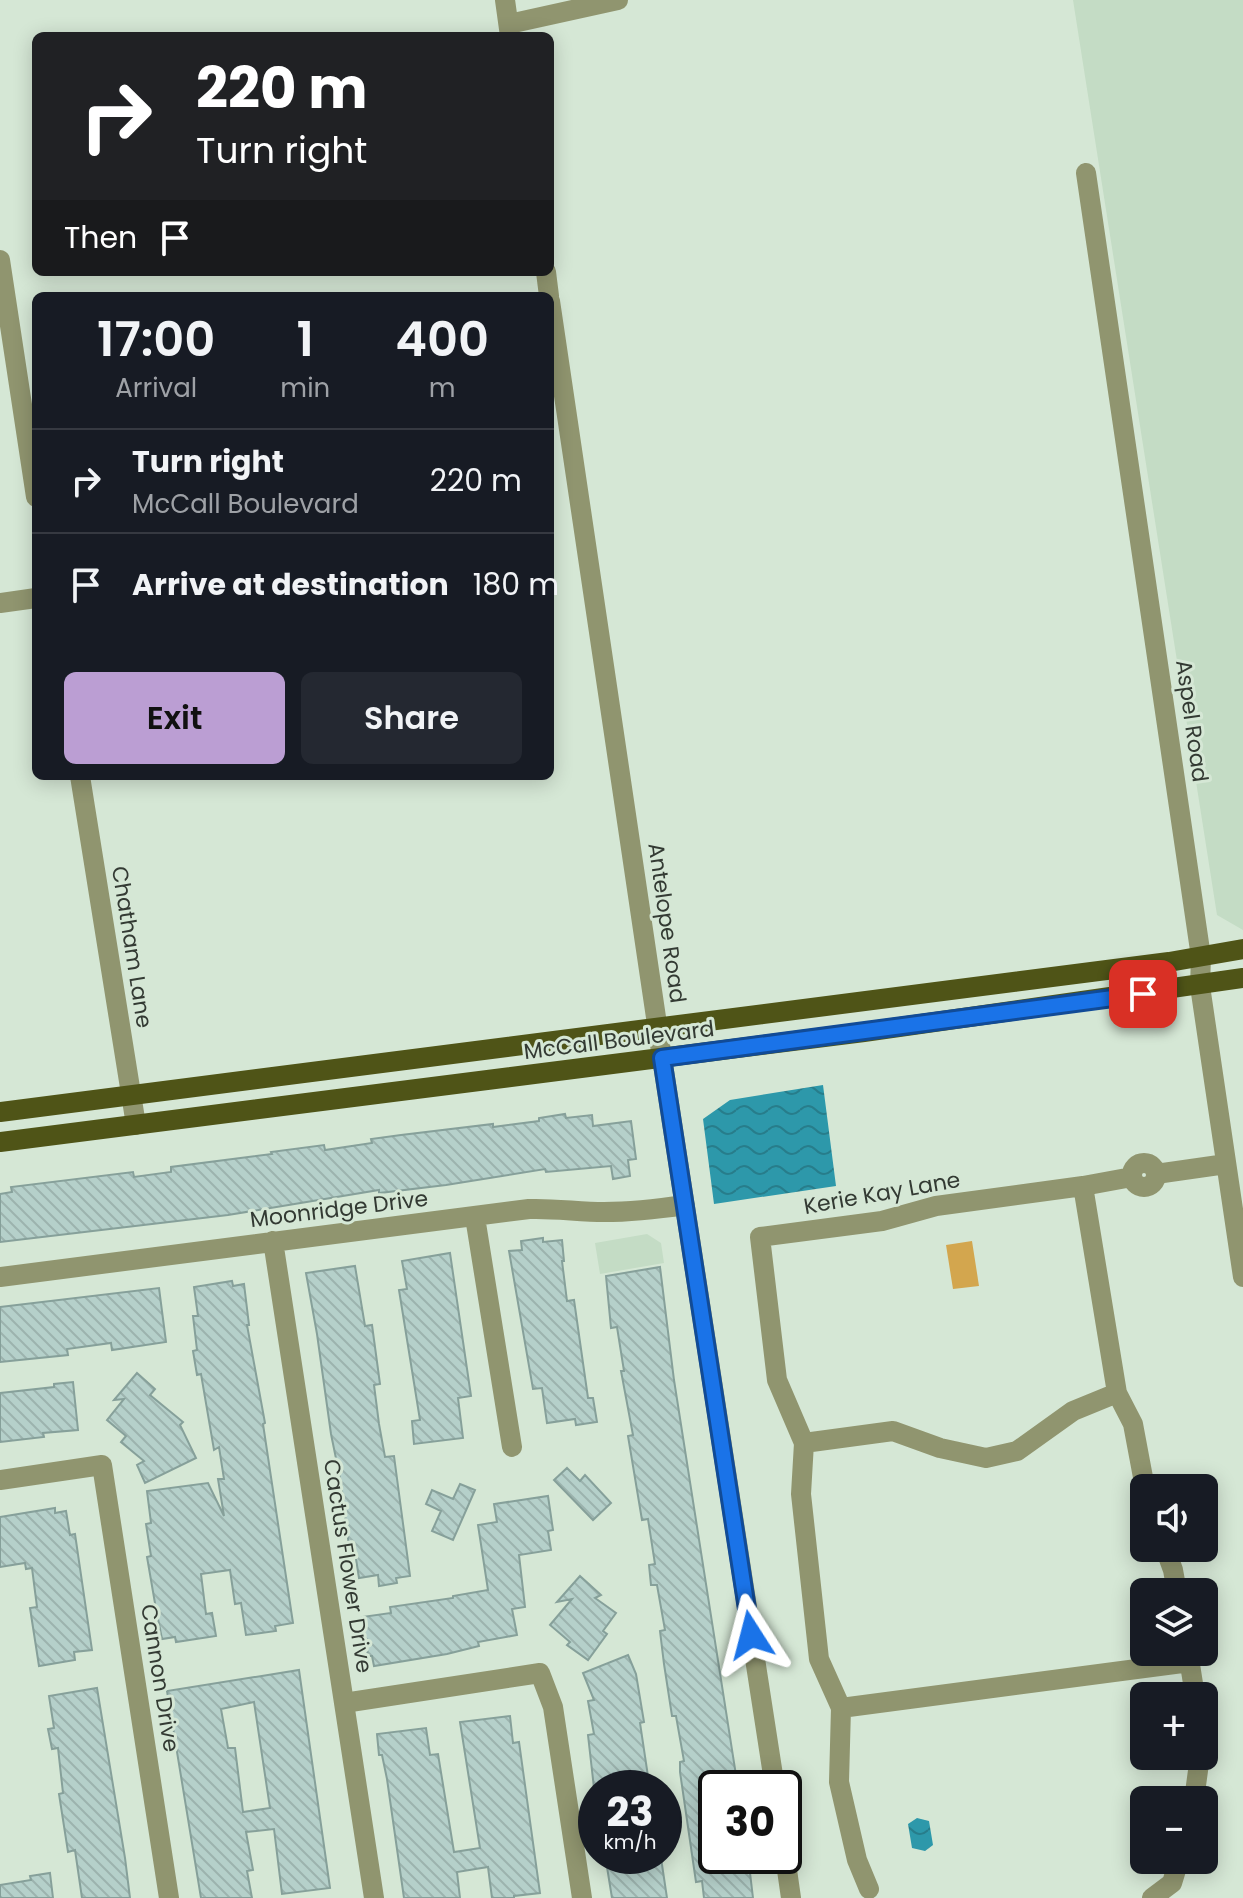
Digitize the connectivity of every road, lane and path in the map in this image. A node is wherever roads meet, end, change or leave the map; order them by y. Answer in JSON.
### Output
{"nodes":[{"id":1,"x":505,"y":0,"type":"edge"},
{"id":2,"x":618,"y":0,"type":"edge"},
{"id":3,"x":510,"y":30,"type":"edge"},
{"id":4,"x":1086,"y":173,"type":"dead end"},
{"id":5,"x":0,"y":260,"type":"edge"},
{"id":6,"x":554,"y":326,"type":"edge"},
{"id":7,"x":32,"y":471,"type":"edge"},
{"id":8,"x":32,"y":599,"type":"edge"},
{"id":9,"x":0,"y":603,"type":"edge"},
{"id":10,"x":81,"y":780,"type":"edge"},
{"id":11,"x":1243,"y":949,"type":"edge"},
{"id":12,"x":1201,"y":957,"type":"junction"},
{"id":13,"x":1243,"y":978,"type":"edge"},
{"id":14,"x":1200,"y":986,"type":"junction"},
{"id":15,"x":658,"y":1027,"type":"junction"},
{"id":16,"x":662,"y":1058,"type":"junction"},
{"id":17,"x":131,"y":1094,"type":"junction"},
{"id":18,"x":0,"y":1112,"type":"edge"},
{"id":19,"x":136,"y":1125,"type":"junction"},
{"id":20,"x":0,"y":1142,"type":"edge"},
{"id":21,"x":1226,"y":1164,"type":"junction"},
{"id":22,"x":1083,"y":1186,"type":"junction"},
{"id":23,"x":685,"y":1205,"type":"junction"},
{"id":24,"x":475,"y":1217,"type":"junction"},
{"id":25,"x":273,"y":1241,"type":"junction"},
{"id":26,"x":0,"y":1277,"type":"edge"},
{"id":27,"x":1243,"y":1277,"type":"edge"},
{"id":28,"x":1117,"y":1393,"type":"junction"},
{"id":29,"x":804,"y":1443,"type":"junction"},
{"id":30,"x":512,"y":1447,"type":"dead end"},
{"id":31,"x":1142,"y":1474,"type":"edge"},
{"id":32,"x":0,"y":1480,"type":"edge"},
{"id":33,"x":1130,"y":1666,"type":"edge"},
{"id":34,"x":344,"y":1703,"type":"junction"},
{"id":35,"x":841,"y":1708,"type":"junction"},
{"id":36,"x":772,"y":1770,"type":"edge"},
{"id":37,"x":788,"y":1874,"type":"edge"},
{"id":38,"x":1175,"y":1874,"type":"edge"},
{"id":39,"x":873,"y":1895,"type":"edge"},
{"id":40,"x":169,"y":1898,"type":"edge"},
{"id":41,"x":374,"y":1898,"type":"edge"},
{"id":42,"x":582,"y":1898,"type":"edge"},
{"id":43,"x":791,"y":1898,"type":"edge"},
{"id":44,"x":1152,"y":1898,"type":"edge"}],
"edges":[{"from":1,"to":3,"type":"street"},
{"from":2,"to":3,"type":"street"},
{"from":4,"to":12,"type":"street","name":"Aspel Road"},
{"from":5,"to":7,"type":"street"},
{"from":6,"to":15,"type":"street","name":"Antelope Road"},
{"from":8,"to":9,"type":"street"},
{"from":10,"to":17,"type":"street","name":"Chatham Lane"},
{"from":11,"to":12,"type":"main road","name":"McCall Boulevard"},
{"from":12,"to":14,"type":"street","name":"Aspel Road"},
{"from":12,"to":15,"type":"main road","name":"McCall Boulevard"},
{"from":13,"to":14,"type":"main road","name":"McCall Boulevard"},
{"from":14,"to":16,"type":"main road","name":"McCall Boulevard"},
{"from":14,"to":21,"type":"street","name":"Aspel Road"},
{"from":15,"to":16,"type":"street","name":"Antelope Road"},
{"from":15,"to":17,"type":"main road","name":"McCall Boulevard"},
{"from":16,"to":19,"type":"main road","name":"McCall Boulevard"},
{"from":16,"to":23,"type":"street","name":"Antelope Road"},
{"from":17,"to":18,"type":"main road","name":"McCall Boulevard"},
{"from":17,"to":19,"type":"street","name":"Chatham Lane"},
{"from":19,"to":20,"type":"main road","name":"McCall Boulevard"},
{"from":21,"to":22,"type":"street"},
{"from":21,"to":27,"type":"street","name":"Aspel Road"},
{"from":22,"to":28,"type":"street"},
{"from":22,"to":29,"type":"street","name":"Kerie Kay Lane"},
{"from":23,"to":24,"type":"street","name":"Moonridge Drive"},
{"from":23,"to":36,"type":"street","name":"Antelope Road"},
{"from":24,"to":25,"type":"street","name":"Moonridge Drive"},
{"from":24,"to":30,"type":"street"},
{"from":25,"to":26,"type":"street","name":"Moonridge Drive"},
{"from":25,"to":34,"type":"street","name":"Cactus Flower Drive"},
{"from":28,"to":29,"type":"street"},
{"from":28,"to":31,"type":"street"},
{"from":29,"to":35,"type":"street","name":"Kerie Kay Lane"},
{"from":32,"to":40,"type":"street","name":"Cannon Drive"},
{"from":33,"to":35,"type":"street"},
{"from":34,"to":41,"type":"street","name":"Cactus Flower Drive"},
{"from":34,"to":42,"type":"street"},
{"from":35,"to":39,"type":"street","name":"Kerie Kay Lane"},
{"from":37,"to":43,"type":"street"},
{"from":38,"to":44,"type":"street"}]}
